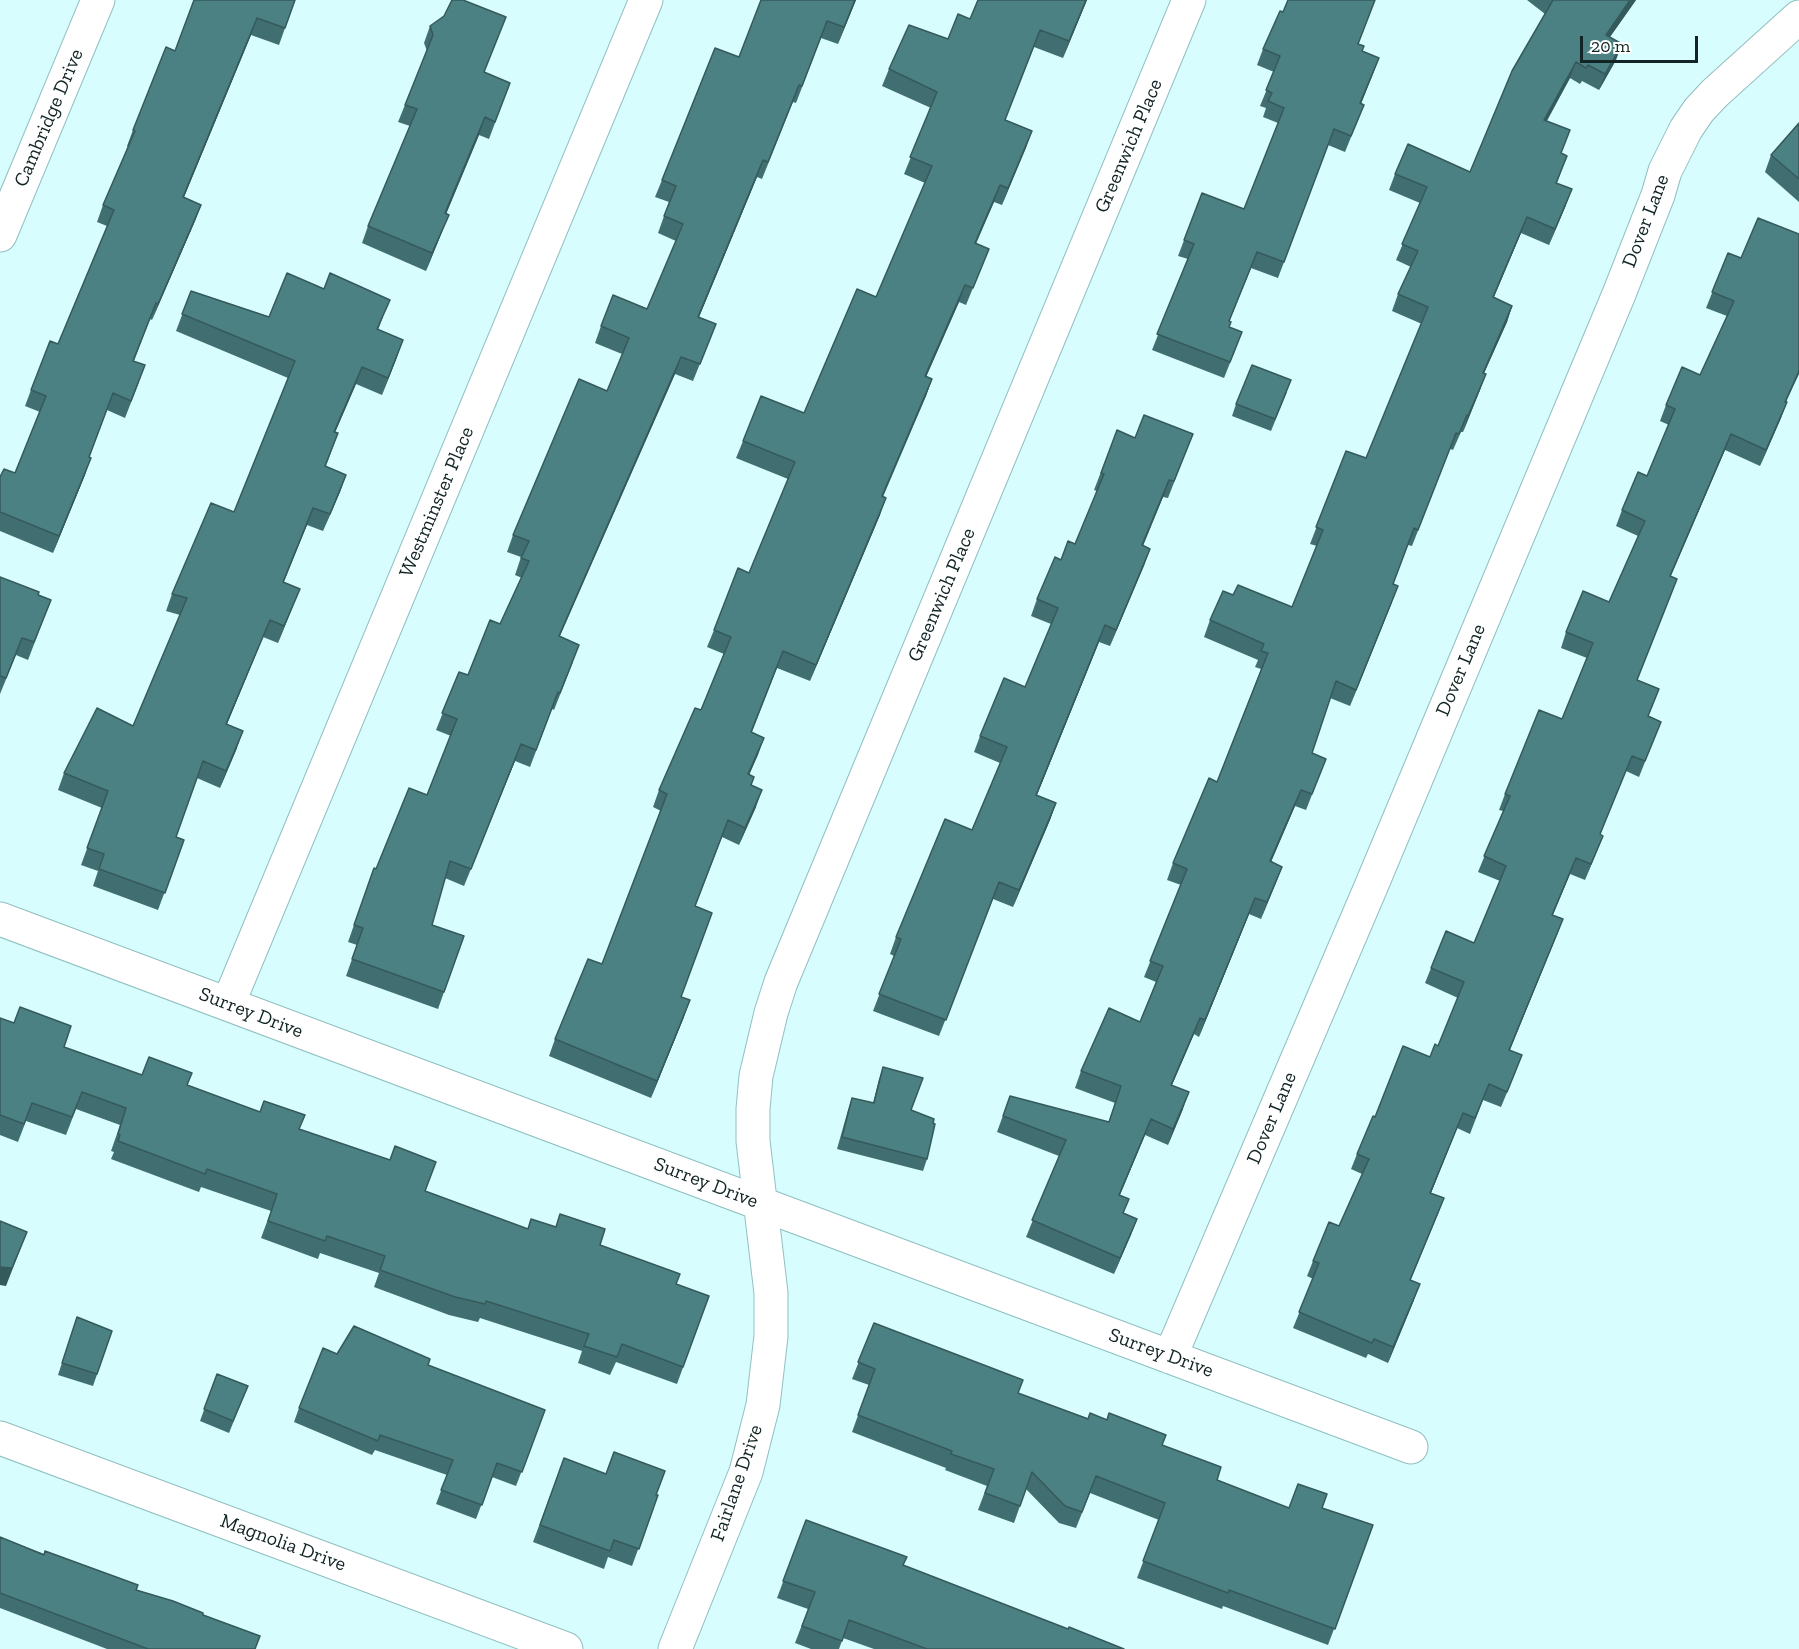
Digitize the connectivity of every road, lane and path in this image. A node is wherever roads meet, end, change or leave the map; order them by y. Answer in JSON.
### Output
{"nodes":[{"id":1,"x":98,"y":0,"type":"edge"},
{"id":2,"x":646,"y":0,"type":"edge"},
{"id":3,"x":1189,"y":0,"type":"edge"},
{"id":4,"x":1799,"y":17,"type":"edge"},
{"id":5,"x":0,"y":235,"type":"edge"},
{"id":6,"x":0,"y":919,"type":"edge"},
{"id":7,"x":228,"y":1004,"type":"junction"},
{"id":8,"x":759,"y":1203,"type":"junction"},
{"id":9,"x":1170,"y":1357,"type":"junction"},
{"id":10,"x":0,"y":1438,"type":"edge"},
{"id":11,"x":1411,"y":1447,"type":"dead end"},
{"id":12,"x":566,"y":1649,"type":"edge"},
{"id":13,"x":675,"y":1649,"type":"edge"}],
"edges":[{"from":1,"to":5,"type":"street","name":"Cambridge Drive"},
{"from":2,"to":7,"type":"street","name":"Westminster Place"},
{"from":3,"to":8,"type":"street","name":"Greenwich Place"},
{"from":4,"to":9,"type":"street","name":"Dover Lane"},
{"from":6,"to":7,"type":"street","name":"Surrey Drive"},
{"from":7,"to":8,"type":"street","name":"Surrey Drive"},
{"from":8,"to":9,"type":"street","name":"Surrey Drive"},
{"from":8,"to":13,"type":"street","name":"Fairlane Drive"},
{"from":9,"to":11,"type":"street","name":"Surrey Drive"},
{"from":10,"to":12,"type":"street","name":"Magnolia Drive"}]}
